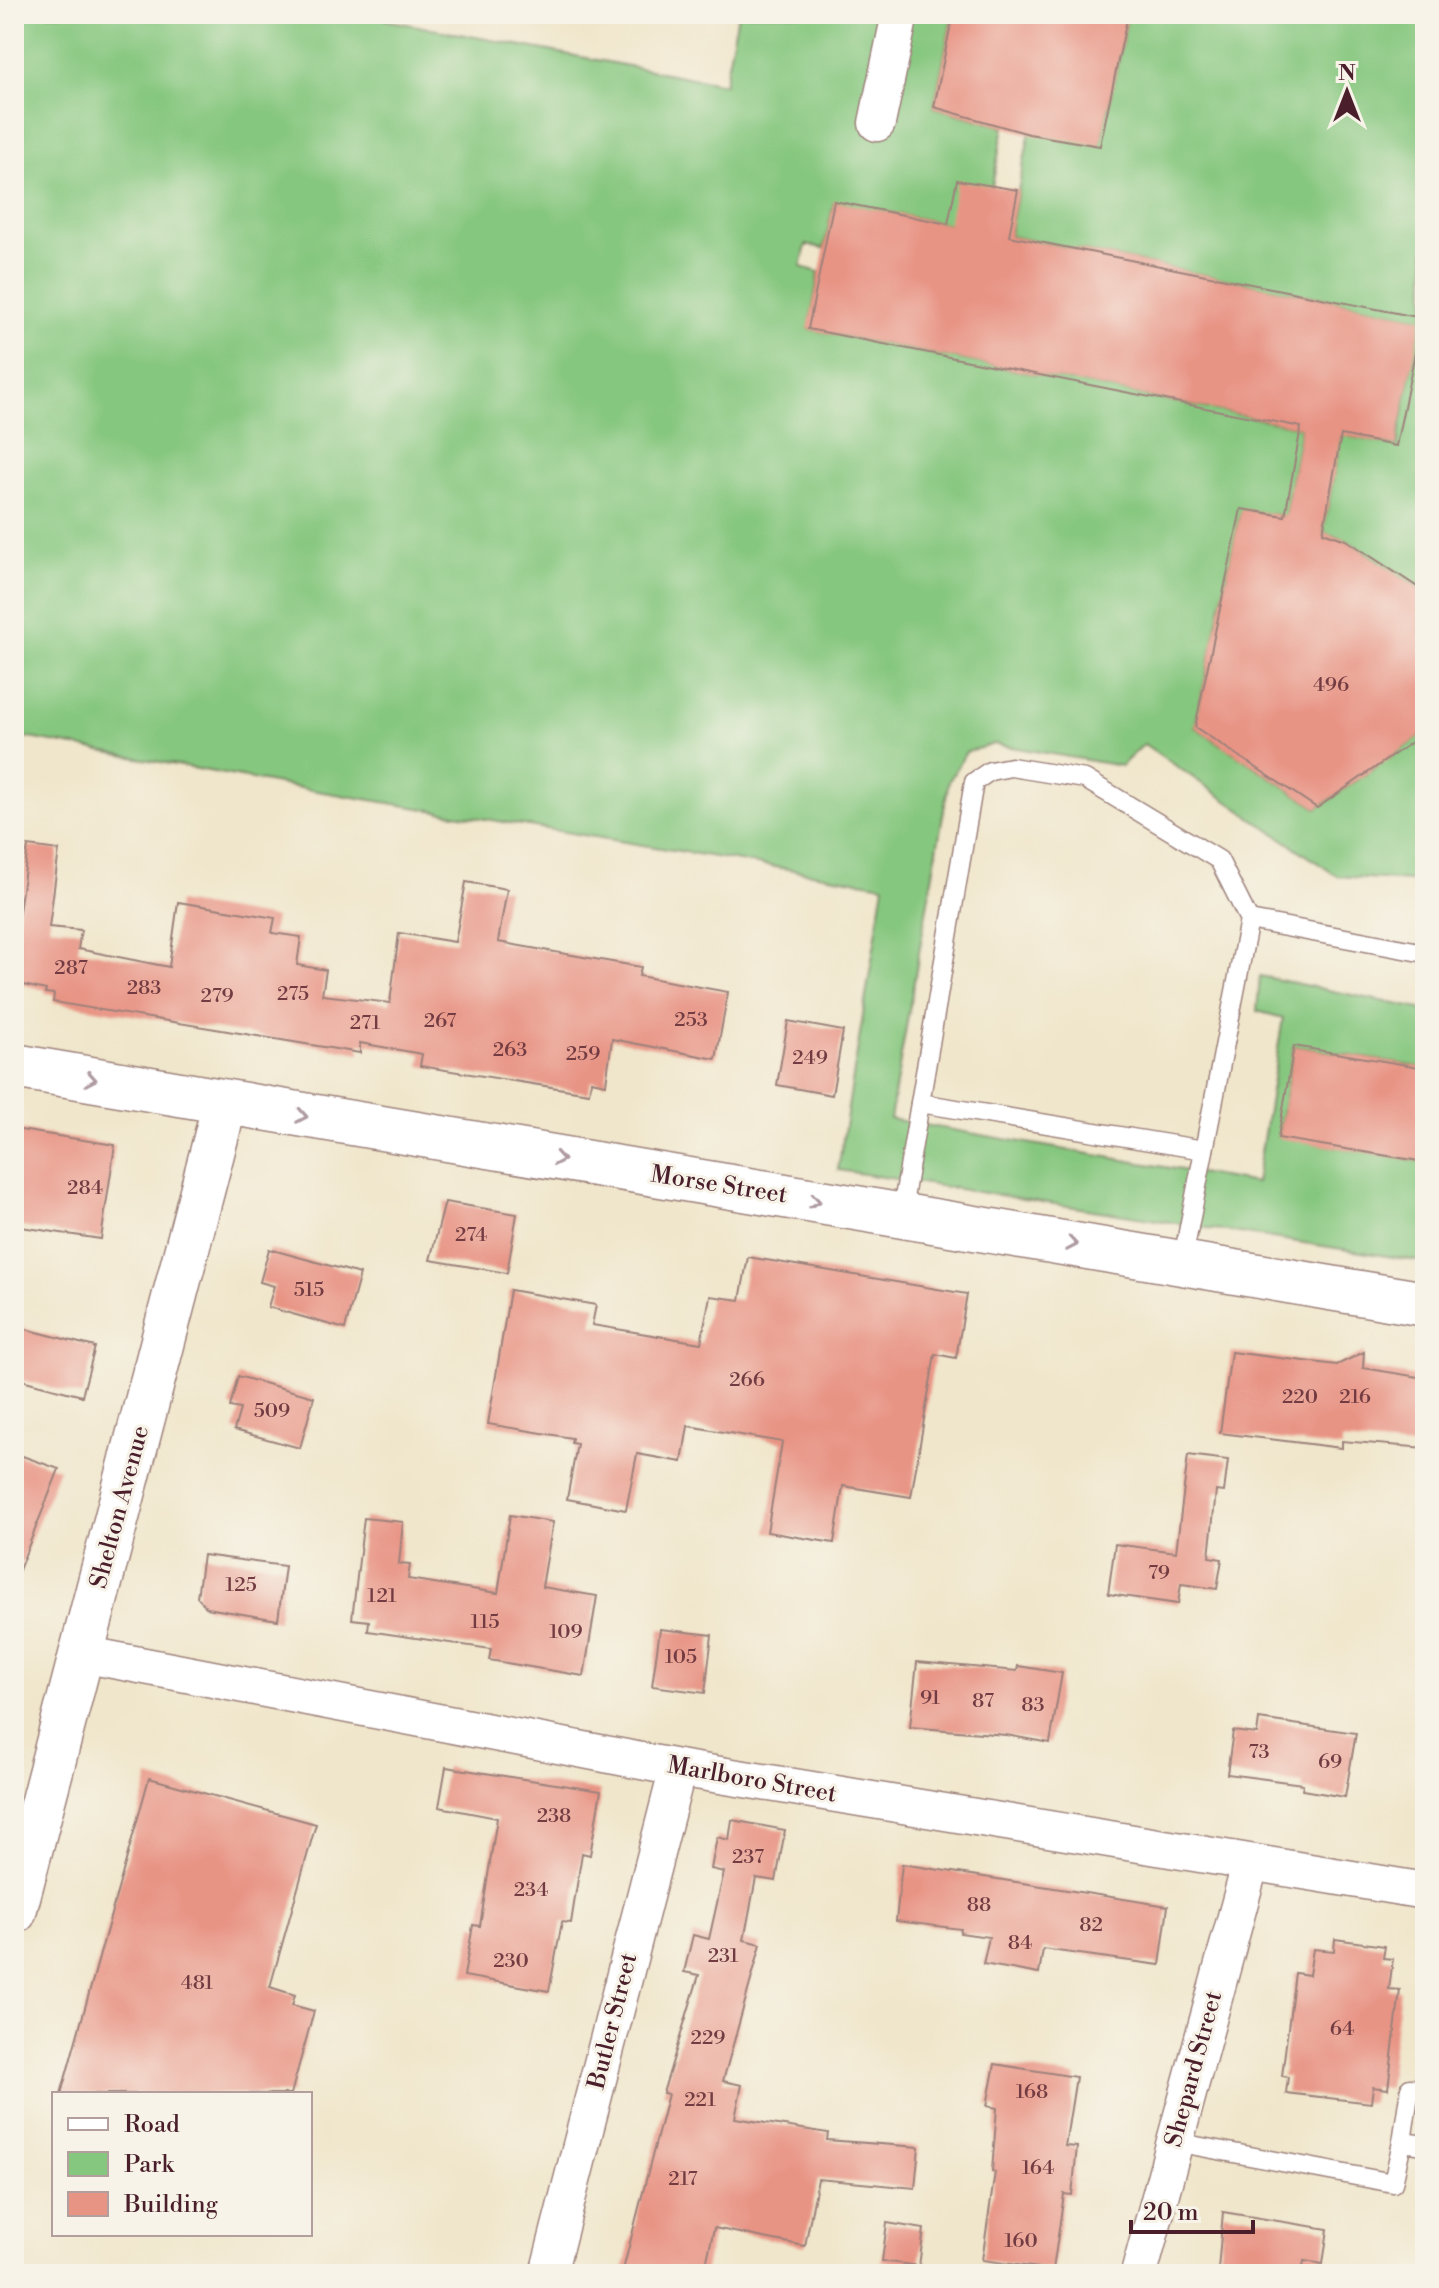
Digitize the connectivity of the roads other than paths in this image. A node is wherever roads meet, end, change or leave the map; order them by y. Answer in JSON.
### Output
{"nodes":[{"id":1,"x":900,"y":14,"type":"edge"},
{"id":2,"x":877,"y":123,"type":"dead end"},
{"id":3,"x":1249,"y":920,"type":"junction"},
{"id":4,"x":1425,"y":953,"type":"edge"},
{"id":5,"x":14,"y":1066,"type":"edge"},
{"id":6,"x":225,"y":1103,"type":"junction"},
{"id":7,"x":920,"y":1103,"type":"junction"},
{"id":8,"x":1204,"y":1150,"type":"junction"},
{"id":9,"x":901,"y":1216,"type":"junction"},
{"id":10,"x":1182,"y":1263,"type":"junction"},
{"id":11,"x":1425,"y":1304,"type":"edge"},
{"id":12,"x":82,"y":1654,"type":"junction"},
{"id":13,"x":678,"y":1768,"type":"junction"},
{"id":14,"x":1250,"y":1865,"type":"junction"},
{"id":15,"x":1425,"y":1891,"type":"edge"},
{"id":16,"x":14,"y":1912,"type":"edge"},
{"id":17,"x":1425,"y":2090,"type":"edge"},
{"id":18,"x":1175,"y":2142,"type":"junction"},
{"id":19,"x":1402,"y":2142,"type":"junction"},
{"id":20,"x":1425,"y":2145,"type":"edge"},
{"id":21,"x":548,"y":2274,"type":"edge"},
{"id":22,"x":1139,"y":2274,"type":"edge"}],
"edges":[{"from":1,"to":2,"type":"street"},
{"from":3,"to":4,"type":"lane"},
{"from":3,"to":7,"type":"lane"},
{"from":3,"to":8,"type":"lane"},
{"from":5,"to":6,"type":"main road","name":"Morse Street","one_way":true},
{"from":6,"to":9,"type":"main road","name":"Morse Street","one_way":true},
{"from":6,"to":12,"type":"main road","name":"Shelton Avenue"},
{"from":7,"to":8,"type":"lane"},
{"from":7,"to":9,"type":"lane"},
{"from":8,"to":10,"type":"lane"},
{"from":9,"to":10,"type":"main road","name":"Morse Street","one_way":true},
{"from":10,"to":11,"type":"main road","name":"Morse Street"},
{"from":12,"to":13,"type":"street","name":"Marlboro Street"},
{"from":12,"to":16,"type":"main road","name":"Shelton Avenue"},
{"from":13,"to":14,"type":"street","name":"Marlboro Street"},
{"from":13,"to":21,"type":"street","name":"Butler Street"},
{"from":14,"to":15,"type":"street","name":"Marlboro Street"},
{"from":14,"to":18,"type":"street","name":"Shepard Street"},
{"from":17,"to":19,"type":"lane"},
{"from":18,"to":19,"type":"lane"},
{"from":18,"to":22,"type":"street","name":"Shepard Street"},
{"from":19,"to":20,"type":"lane"}]}
